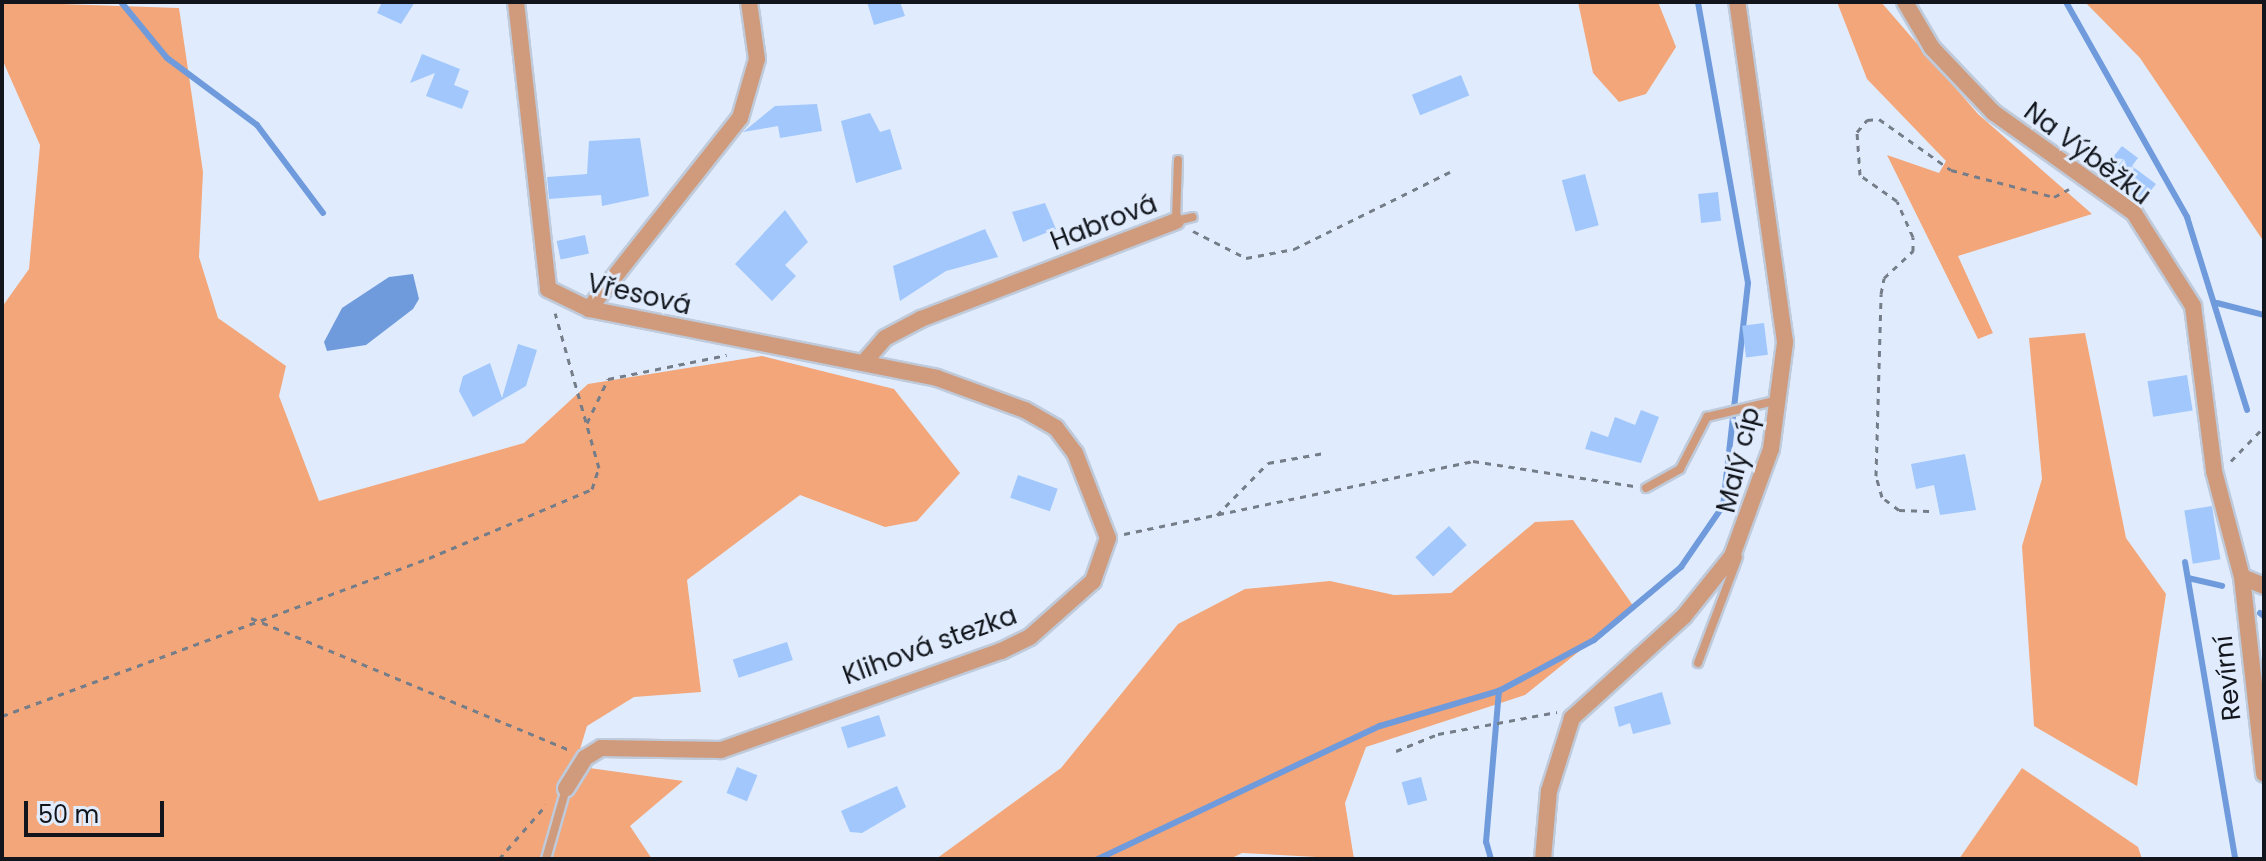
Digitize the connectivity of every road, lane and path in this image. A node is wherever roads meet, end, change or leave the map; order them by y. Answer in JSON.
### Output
{"nodes":[{"id":1,"x":516,"y":2,"type":"edge"},
{"id":2,"x":749,"y":2,"type":"edge"},
{"id":3,"x":1737,"y":2,"type":"edge"},
{"id":4,"x":1905,"y":2,"type":"edge"},
{"id":5,"x":1178,"y":160,"type":"dead end"},
{"id":6,"x":1450,"y":172,"type":"dead end"},
{"id":7,"x":2087,"y":180,"type":"junction"},
{"id":8,"x":1193,"y":217,"type":"dead end"},
{"id":9,"x":1176,"y":221,"type":"junction"},
{"id":10,"x":548,"y":289,"type":"junction"},
{"id":11,"x":589,"y":309,"type":"junction"},
{"id":12,"x":750,"y":343,"type":"junction"},
{"id":13,"x":866,"y":360,"type":"junction"},
{"id":14,"x":1779,"y":400,"type":"junction"},
{"id":15,"x":587,"y":423,"type":"junction"},
{"id":16,"x":2264,"y":427,"type":"edge"},
{"id":17,"x":1324,"y":453,"type":"dead end"},
{"id":18,"x":2214,"y":471,"type":"junction"},
{"id":19,"x":1646,"y":488,"type":"joint"},
{"id":20,"x":1929,"y":511,"type":"dead end"},
{"id":21,"x":1217,"y":515,"type":"junction"},
{"id":22,"x":1747,"y":529,"type":"junction"},
{"id":23,"x":1108,"y":538,"type":"junction"},
{"id":24,"x":2242,"y":577,"type":"junction"},
{"id":25,"x":2264,"y":586,"type":"edge"},
{"id":26,"x":251,"y":618,"type":"junction"},
{"id":27,"x":1698,"y":663,"type":"dead end"},
{"id":28,"x":1586,"y":700,"type":"junction"},
{"id":29,"x":2,"y":716,"type":"edge"},
{"id":30,"x":1396,"y":751,"type":"dead end"},
{"id":31,"x":585,"y":758,"type":"junction"},
{"id":32,"x":2264,"y":774,"type":"edge"},
{"id":33,"x":566,"y":789,"type":"junction"},
{"id":34,"x":499,"y":859,"type":"edge"},
{"id":35,"x":546,"y":859,"type":"edge"},
{"id":36,"x":1543,"y":859,"type":"edge"}],
"edges":[{"from":1,"to":10,"type":"street","name":"Vřesová"},
{"from":2,"to":11,"type":"street"},
{"from":3,"to":14,"type":"street","name":"Malý cíp"},
{"from":4,"to":7,"type":"street","name":"Na Výběžku"},
{"from":5,"to":9,"type":"lane"},
{"from":6,"to":9,"type":"path","name":"Habrová"},
{"from":7,"to":18,"type":"street","name":"Na Výběžku"},
{"from":7,"to":20,"type":"path"},
{"from":8,"to":9,"type":"lane"},
{"from":9,"to":13,"type":"street","name":"Habrová"},
{"from":10,"to":11,"type":"street","name":"Vřesová"},
{"from":10,"to":15,"type":"path"},
{"from":11,"to":12,"type":"street","name":"Vřesová"},
{"from":12,"to":13,"type":"street","name":"Vřesová"},
{"from":12,"to":15,"type":"path"},
{"from":13,"to":23,"type":"street"},
{"from":14,"to":19,"type":"lane"},
{"from":14,"to":22,"type":"street","name":"Malý cíp"},
{"from":15,"to":26,"type":"path"},
{"from":16,"to":18,"type":"path"},
{"from":17,"to":21,"type":"path"},
{"from":18,"to":24,"type":"street","name":"Na Výběžku"},
{"from":19,"to":21,"type":"path"},
{"from":21,"to":23,"type":"path"},
{"from":22,"to":27,"type":"lane"},
{"from":22,"to":28,"type":"street","name":"Malý cíp"},
{"from":23,"to":31,"type":"street","name":"Klihová stezka"},
{"from":24,"to":25,"type":"street"},
{"from":24,"to":32,"type":"street","name":"Revírní"},
{"from":26,"to":29,"type":"path"},
{"from":26,"to":31,"type":"path"},
{"from":28,"to":30,"type":"path"},
{"from":28,"to":36,"type":"street","name":"Malý cíp"},
{"from":31,"to":33,"type":"street"},
{"from":33,"to":34,"type":"path"},
{"from":33,"to":35,"type":"lane"}]}
